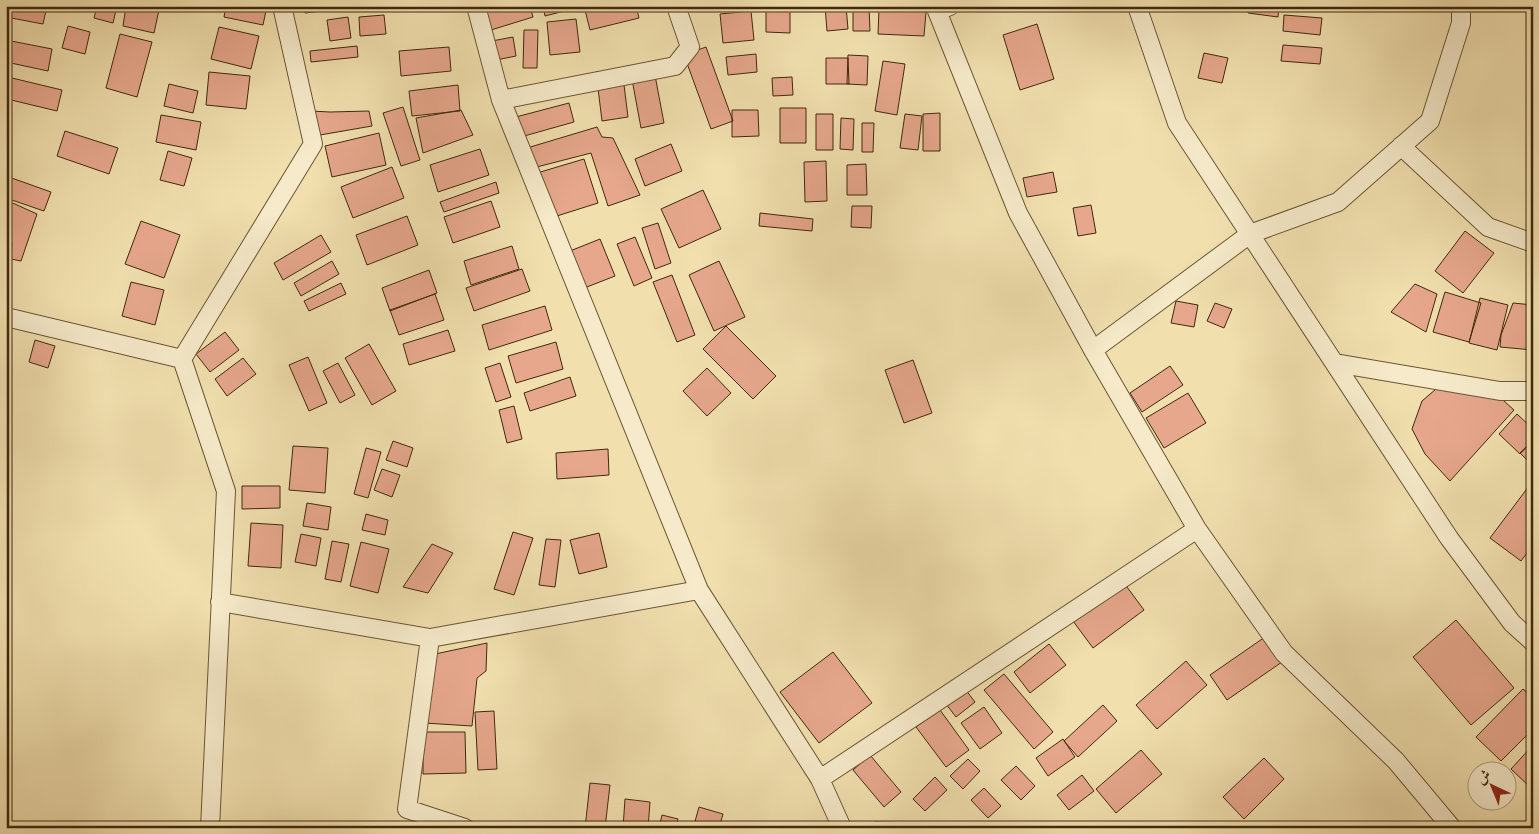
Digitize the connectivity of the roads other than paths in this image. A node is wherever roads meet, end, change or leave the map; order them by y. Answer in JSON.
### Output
{"nodes":[{"id":1,"x":282,"y":6,"type":"edge"},
{"id":2,"x":476,"y":6,"type":"edge"},
{"id":3,"x":676,"y":6,"type":"edge"},
{"id":4,"x":950,"y":6,"type":"edge"},
{"id":5,"x":1137,"y":6,"type":"edge"},
{"id":6,"x":1461,"y":6,"type":"edge"},
{"id":7,"x":501,"y":100,"type":"junction"},
{"id":8,"x":1401,"y":146,"type":"junction"},
{"id":9,"x":1250,"y":234,"type":"junction"},
{"id":10,"x":1533,"y":243,"type":"edge"},
{"id":11,"x":6,"y":317,"type":"edge"},
{"id":12,"x":1094,"y":350,"type":"junction"},
{"id":13,"x":182,"y":359,"type":"junction"},
{"id":14,"x":1335,"y":363,"type":"junction"},
{"id":15,"x":1533,"y":391,"type":"edge"},
{"id":16,"x":1197,"y":529,"type":"junction"},
{"id":17,"x":699,"y":590,"type":"junction"},
{"id":18,"x":220,"y":602,"type":"junction"},
{"id":19,"x":430,"y":638,"type":"junction"},
{"id":20,"x":1533,"y":642,"type":"edge"},
{"id":21,"x":820,"y":779,"type":"junction"},
{"id":22,"x":210,"y":828,"type":"edge"},
{"id":23,"x":465,"y":828,"type":"edge"},
{"id":24,"x":842,"y":828,"type":"edge"},
{"id":25,"x":1452,"y":828,"type":"edge"}],
"edges":[{"from":1,"to":13,"type":"street"},
{"from":2,"to":7,"type":"street"},
{"from":3,"to":7,"type":"street"},
{"from":4,"to":12,"type":"street"},
{"from":5,"to":9,"type":"street"},
{"from":6,"to":8,"type":"street"},
{"from":7,"to":17,"type":"street"},
{"from":8,"to":9,"type":"street"},
{"from":8,"to":10,"type":"street"},
{"from":9,"to":12,"type":"street"},
{"from":9,"to":14,"type":"street"},
{"from":11,"to":13,"type":"street"},
{"from":12,"to":16,"type":"street"},
{"from":13,"to":18,"type":"street"},
{"from":14,"to":15,"type":"street"},
{"from":14,"to":20,"type":"street"},
{"from":16,"to":21,"type":"street"},
{"from":16,"to":25,"type":"street"},
{"from":17,"to":19,"type":"street"},
{"from":17,"to":21,"type":"street"},
{"from":18,"to":19,"type":"street"},
{"from":18,"to":22,"type":"street"},
{"from":19,"to":23,"type":"street"},
{"from":21,"to":24,"type":"street"}]}
